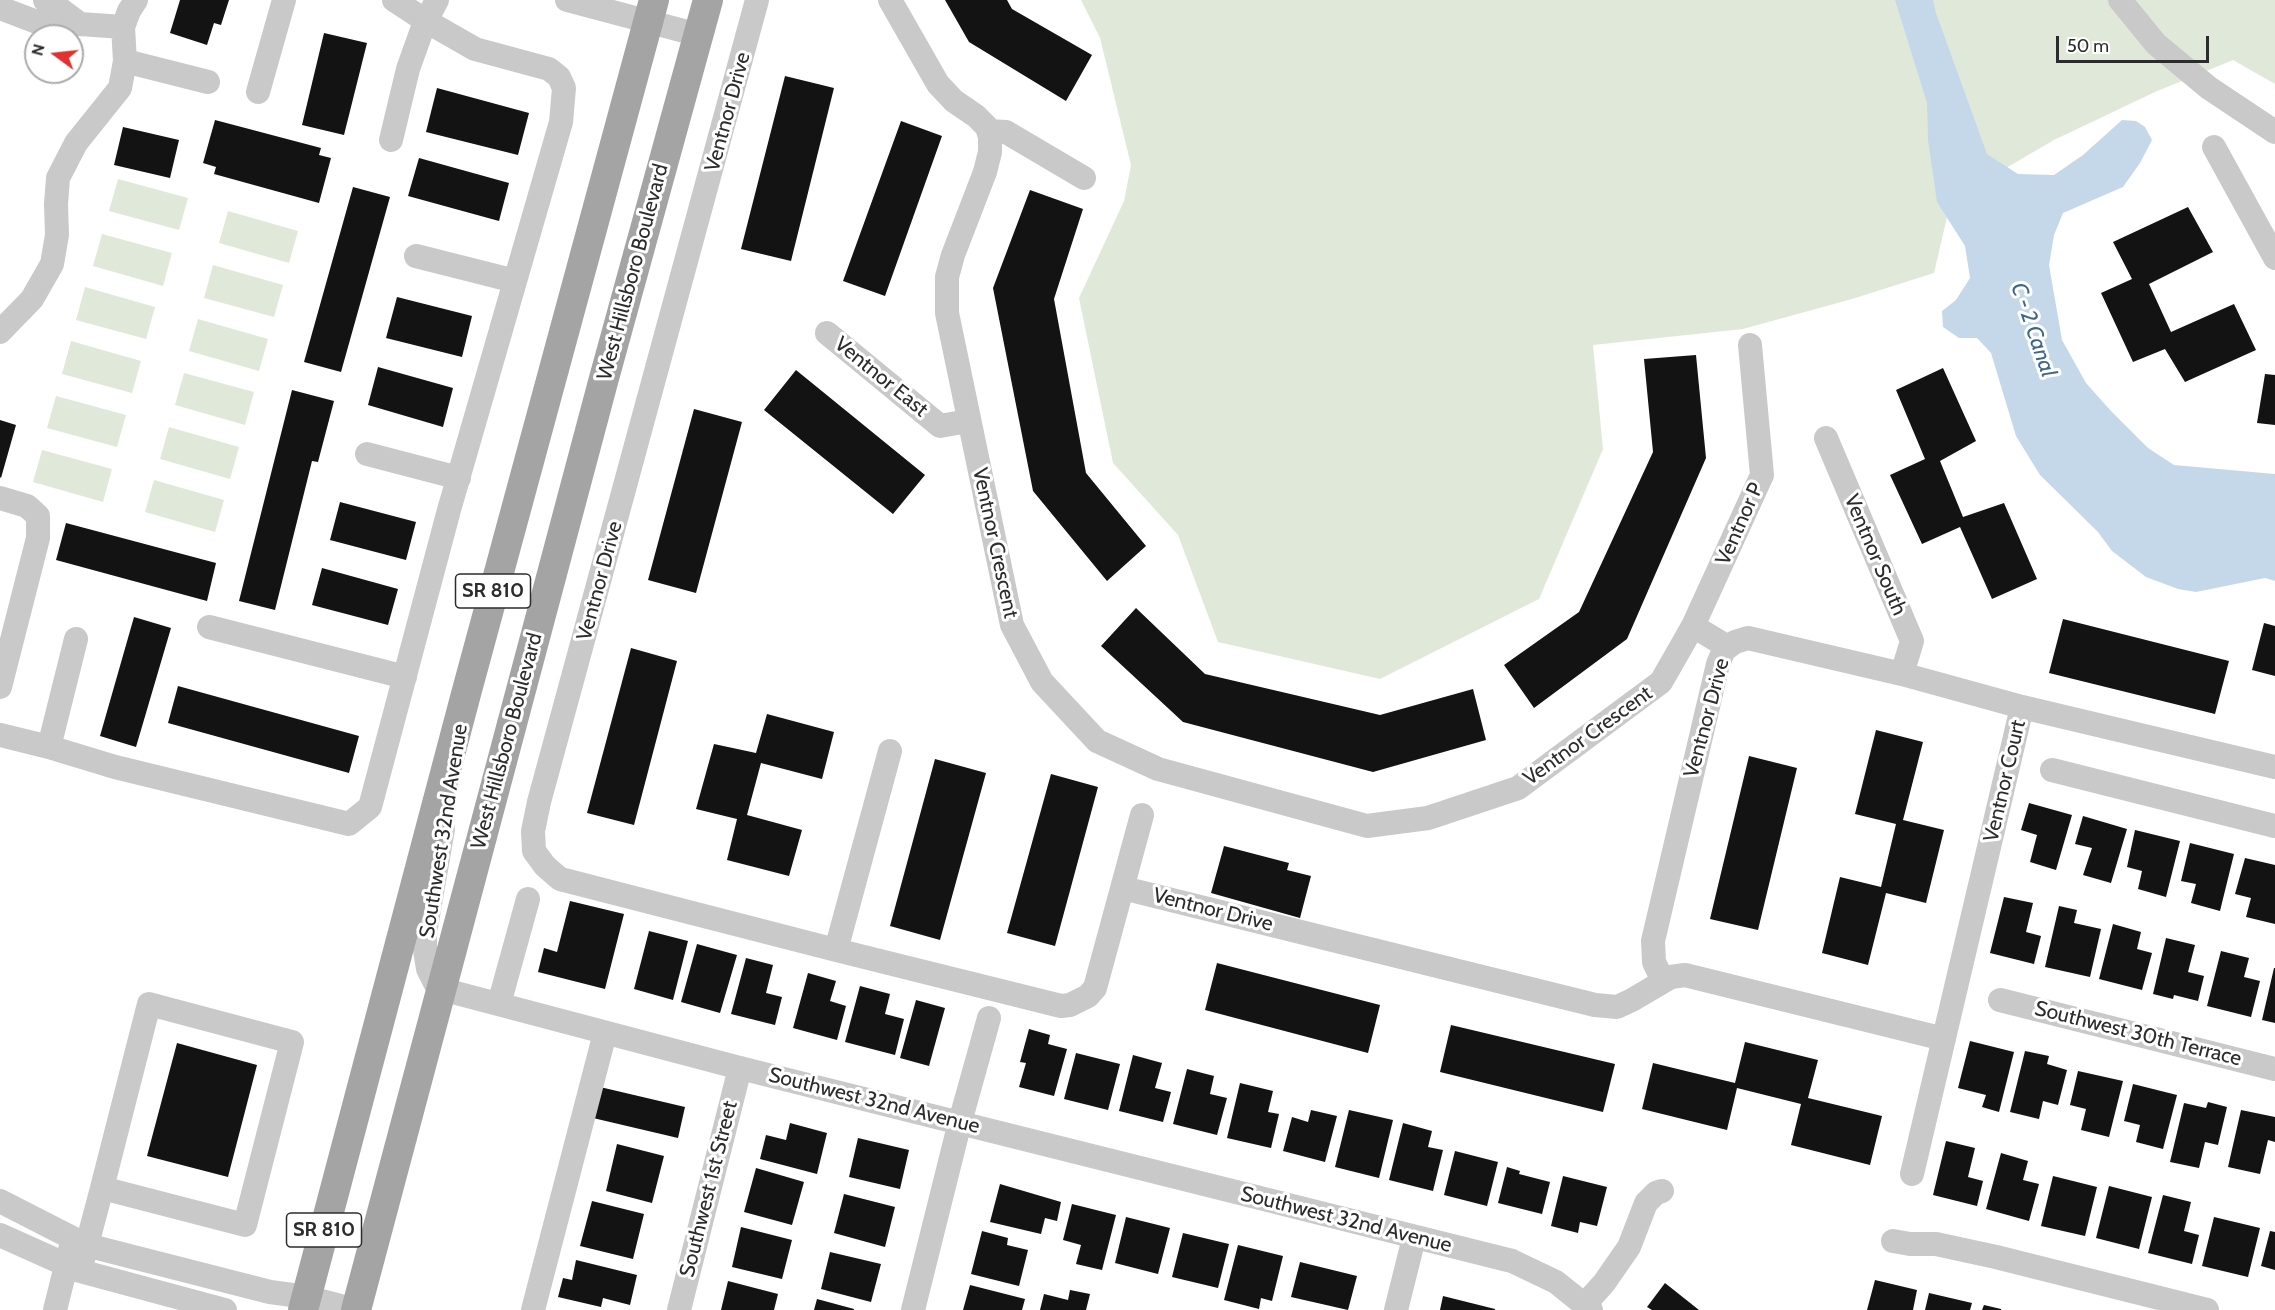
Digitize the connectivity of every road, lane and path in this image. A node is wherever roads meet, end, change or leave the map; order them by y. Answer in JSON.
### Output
{"nodes":[{"id":1,"x":45,"y":0,"type":"edge"},
{"id":2,"x":136,"y":0,"type":"edge"},
{"id":3,"x":284,"y":0,"type":"edge"},
{"id":4,"x":394,"y":0,"type":"edge"},
{"id":5,"x":437,"y":0,"type":"edge"},
{"id":6,"x":567,"y":0,"type":"edge"},
{"id":7,"x":708,"y":0,"type":"edge"},
{"id":8,"x":757,"y":0,"type":"edge"},
{"id":9,"x":890,"y":0,"type":"edge"},
{"id":10,"x":2120,"y":0,"type":"edge"},
{"id":11,"x":0,"y":8,"type":"edge"},
{"id":12,"x":651,"y":10,"type":"edge"},
{"id":13,"x":426,"y":21,"type":"junction"},
{"id":14,"x":42,"y":24,"type":"edge"},
{"id":15,"x":80,"y":24,"type":"edge"},
{"id":16,"x":84,"y":24,"type":"edge"},
{"id":17,"x":123,"y":27,"type":"junction"},
{"id":18,"x":699,"y":35,"type":"junction"},
{"id":19,"x":125,"y":61,"type":"junction"},
{"id":20,"x":208,"y":82,"type":"dead end"},
{"id":21,"x":258,"y":92,"type":"dead end"},
{"id":22,"x":988,"y":131,"type":"junction"},
{"id":23,"x":2275,"y":132,"type":"edge"},
{"id":24,"x":391,"y":140,"type":"dead end"},
{"id":25,"x":2214,"y":147,"type":"dead end"},
{"id":26,"x":1084,"y":178,"type":"dead end"},
{"id":27,"x":416,"y":256,"type":"dead end"},
{"id":28,"x":2275,"y":258,"type":"edge"},
{"id":29,"x":515,"y":281,"type":"junction"},
{"id":30,"x":0,"y":332,"type":"edge"},
{"id":31,"x":827,"y":333,"type":"dead end"},
{"id":32,"x":1750,"y":345,"type":"dead end"},
{"id":33,"x":968,"y":421,"type":"junction"},
{"id":34,"x":1826,"y":438,"type":"dead end"},
{"id":35,"x":367,"y":454,"type":"dead end"},
{"id":36,"x":459,"y":477,"type":"junction"},
{"id":37,"x":0,"y":498,"type":"edge"},
{"id":38,"x":1693,"y":626,"type":"junction"},
{"id":39,"x":209,"y":627,"type":"dead end"},
{"id":40,"x":76,"y":639,"type":"dead end"},
{"id":41,"x":1728,"y":647,"type":"junction"},
{"id":42,"x":1902,"y":674,"type":"junction"},
{"id":43,"x":405,"y":677,"type":"junction"},
{"id":44,"x":0,"y":687,"type":"edge"},
{"id":45,"x":466,"y":694,"type":"junction"},
{"id":46,"x":2022,"y":707,"type":"junction"},
{"id":47,"x":0,"y":735,"type":"edge"},
{"id":48,"x":49,"y":747,"type":"junction"},
{"id":49,"x":890,"y":751,"type":"dead end"},
{"id":50,"x":2275,"y":766,"type":"edge"},
{"id":51,"x":2052,"y":770,"type":"dead end"},
{"id":52,"x":1142,"y":815,"type":"dead end"},
{"id":53,"x":2275,"y":826,"type":"edge"},
{"id":54,"x":1123,"y":888,"type":"junction"},
{"id":55,"x":528,"y":899,"type":"dead end"},
{"id":56,"x":836,"y":951,"type":"junction"},
{"id":57,"x":1663,"y":981,"type":"junction"},
{"id":58,"x":441,"y":989,"type":"junction"},
{"id":59,"x":2000,"y":1000,"type":"dead end"},
{"id":60,"x":499,"y":1004,"type":"junction"},
{"id":61,"x":989,"y":1018,"type":"dead end"},
{"id":62,"x":605,"y":1033,"type":"junction"},
{"id":63,"x":1944,"y":1039,"type":"junction"},
{"id":64,"x":740,"y":1068,"type":"junction"},
{"id":65,"x":2275,"y":1069,"type":"edge"},
{"id":66,"x":960,"y":1122,"type":"junction"},
{"id":67,"x":1912,"y":1174,"type":"dead end"},
{"id":68,"x":102,"y":1188,"type":"junction"},
{"id":69,"x":1662,"y":1191,"type":"dead end"},
{"id":70,"x":3,"y":1212,"type":"edge"},
{"id":71,"x":0,"y":1235,"type":"edge"},
{"id":72,"x":1414,"y":1238,"type":"junction"},
{"id":73,"x":1893,"y":1241,"type":"dead end"},
{"id":74,"x":79,"y":1242,"type":"junction"},
{"id":75,"x":73,"y":1268,"type":"junction"},
{"id":76,"x":305,"y":1304,"type":"edge"},
{"id":77,"x":1588,"y":1307,"type":"edge"},
{"id":78,"x":55,"y":1310,"type":"edge"},
{"id":79,"x":225,"y":1310,"type":"edge"},
{"id":80,"x":356,"y":1310,"type":"edge"},
{"id":81,"x":533,"y":1310,"type":"edge"},
{"id":82,"x":679,"y":1310,"type":"edge"},
{"id":83,"x":913,"y":1310,"type":"edge"},
{"id":84,"x":1396,"y":1310,"type":"edge"},
{"id":85,"x":2207,"y":1310,"type":"edge"}],
"edges":[{"from":1,"to":15,"type":"street"},
{"from":2,"to":17,"type":"street"},
{"from":3,"to":21,"type":"street"},
{"from":4,"to":13,"type":"street"},
{"from":5,"to":13,"type":"street"},
{"from":6,"to":12,"type":"street"},
{"from":7,"to":18,"type":"main road","name":"West Hillsboro Boulevard","number":"SR 810"},
{"from":8,"to":56,"type":"street","name":"Ventnor Drive"},
{"from":9,"to":22,"type":"street"},
{"from":10,"to":23,"type":"street"},
{"from":11,"to":14,"type":"street"},
{"from":12,"to":18,"type":"street"},
{"from":12,"to":45,"type":"main road","number":"SR 810"},
{"from":13,"to":24,"type":"street"},
{"from":13,"to":29,"type":"street"},
{"from":16,"to":17,"type":"street"},
{"from":17,"to":19,"type":"street"},
{"from":18,"to":58,"type":"main road","name":"West Hillsboro Boulevard","number":"SR 810"},
{"from":19,"to":20,"type":"street"},
{"from":19,"to":30,"type":"street"},
{"from":22,"to":26,"type":"street"},
{"from":22,"to":33,"type":"street","name":"Ventnor Crescent"},
{"from":25,"to":28,"type":"street"},
{"from":27,"to":29,"type":"street"},
{"from":29,"to":36,"type":"street"},
{"from":31,"to":33,"type":"street","name":"Ventnor East"},
{"from":32,"to":38,"type":"street","name":"Ventnor P"},
{"from":33,"to":38,"type":"street","name":"Ventnor Crescent"},
{"from":34,"to":42,"type":"street","name":"Ventnor South"},
{"from":35,"to":36,"type":"street"},
{"from":36,"to":43,"type":"street"},
{"from":37,"to":44,"type":"street"},
{"from":38,"to":41,"type":"street"},
{"from":39,"to":43,"type":"street"},
{"from":40,"to":48,"type":"street"},
{"from":41,"to":42,"type":"street","name":"Ventnor Drive"},
{"from":41,"to":57,"type":"street","name":"Ventnor Drive"},
{"from":42,"to":46,"type":"street","name":"Ventnor Drive"},
{"from":43,"to":48,"type":"street"},
{"from":45,"to":58,"type":"street","name":"Southwest 32nd Avenue"},
{"from":45,"to":76,"type":"main road","number":"SR 810"},
{"from":46,"to":50,"type":"street","name":"Ventnor Court"},
{"from":46,"to":63,"type":"street","name":"Ventnor Court"},
{"from":47,"to":48,"type":"street"},
{"from":49,"to":56,"type":"street"},
{"from":51,"to":53,"type":"street"},
{"from":52,"to":54,"type":"street"},
{"from":54,"to":56,"type":"street","name":"Ventnor Drive"},
{"from":54,"to":57,"type":"street","name":"Ventnor Drive"},
{"from":55,"to":60,"type":"street"},
{"from":57,"to":63,"type":"street","name":"Ventnor Drive"},
{"from":58,"to":60,"type":"street","name":"Southwest 32nd Avenue"},
{"from":58,"to":80,"type":"main road","name":"West Hillsboro Boulevard","number":"SR 810"},
{"from":59,"to":65,"type":"street","name":"Southwest 30th Terrace"},
{"from":60,"to":62,"type":"street","name":"Southwest 32nd Avenue"},
{"from":61,"to":66,"type":"street"},
{"from":62,"to":64,"type":"street","name":"Southwest 32nd Avenue"},
{"from":62,"to":81,"type":"street"},
{"from":63,"to":67,"type":"street","name":"Ventnor Court"},
{"from":64,"to":66,"type":"street","name":"Southwest 32nd Avenue"},
{"from":64,"to":82,"type":"street","name":"Southwest 1st Street"},
{"from":66,"to":72,"type":"street","name":"Southwest 32nd Avenue"},
{"from":66,"to":83,"type":"street"},
{"from":68,"to":68,"type":"street"},
{"from":68,"to":74,"type":"street"},
{"from":69,"to":77,"type":"street"},
{"from":70,"to":74,"type":"street"},
{"from":71,"to":75,"type":"street"},
{"from":72,"to":77,"type":"street","name":"Southwest 32nd Avenue"},
{"from":72,"to":84,"type":"street"},
{"from":73,"to":85,"type":"street"},
{"from":74,"to":75,"type":"street"},
{"from":74,"to":76,"type":"street"},
{"from":75,"to":78,"type":"street"},
{"from":75,"to":79,"type":"street"},
{"from":76,"to":80,"type":"street"}]}
